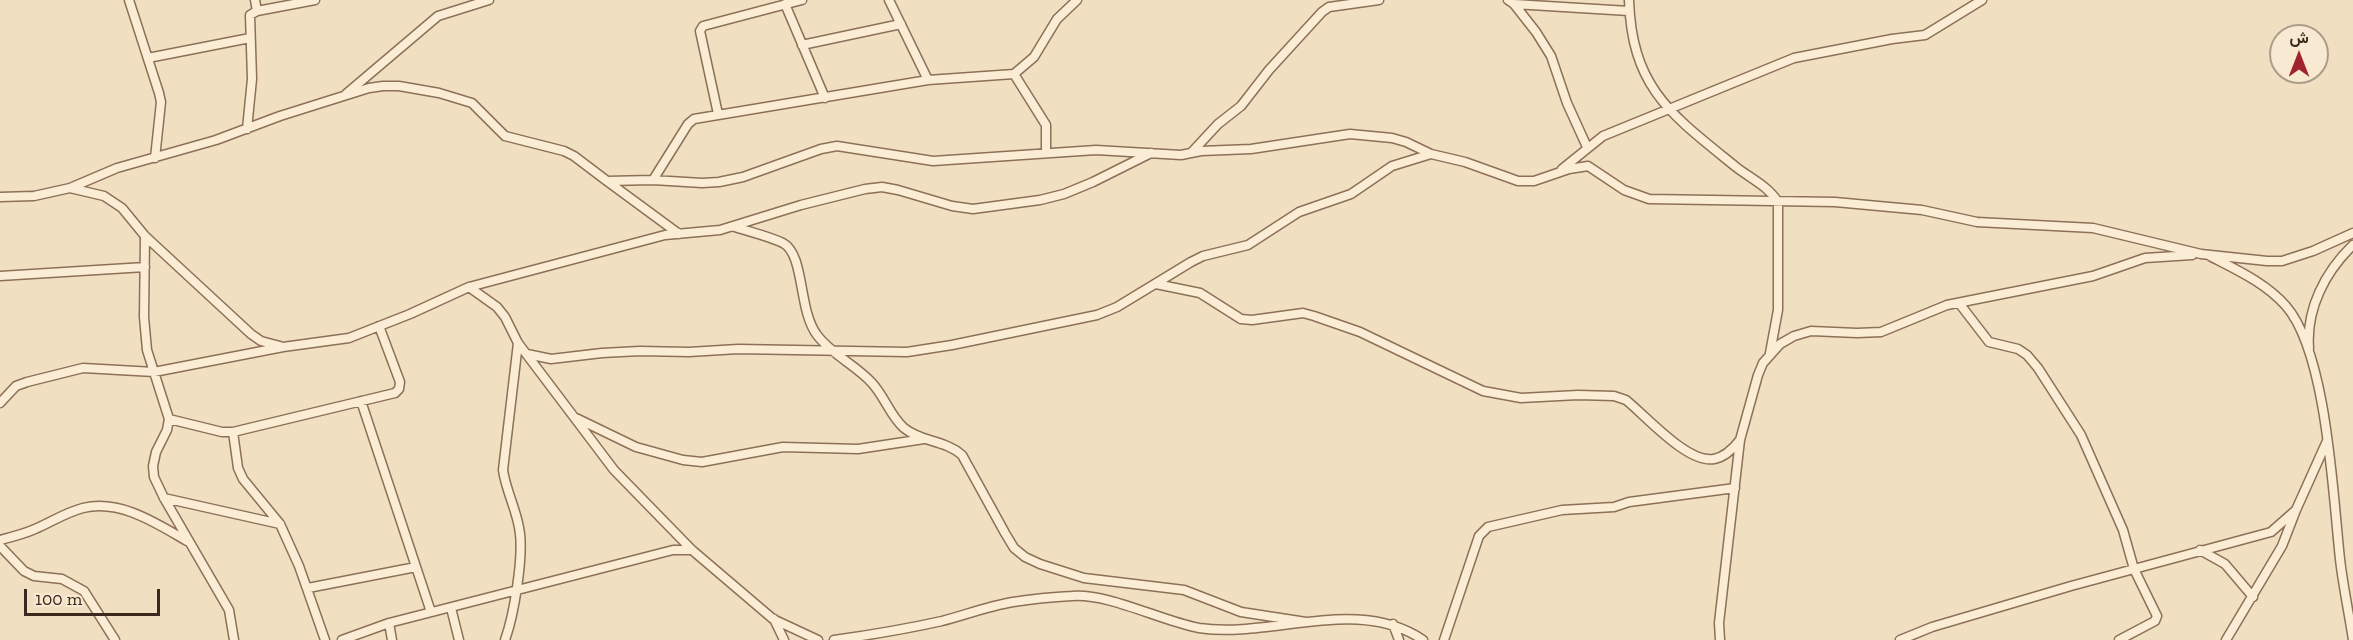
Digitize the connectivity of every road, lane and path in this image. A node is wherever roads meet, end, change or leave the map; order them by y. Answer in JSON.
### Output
{"nodes":[{"id":1,"x":129,"y":0,"type":"edge"},
{"id":2,"x":255,"y":0,"type":"edge"},
{"id":3,"x":315,"y":0,"type":"edge"},
{"id":4,"x":489,"y":0,"type":"edge"},
{"id":5,"x":802,"y":0,"type":"edge"},
{"id":6,"x":889,"y":0,"type":"edge"},
{"id":7,"x":1077,"y":0,"type":"edge"},
{"id":8,"x":1378,"y":0,"type":"edge"},
{"id":9,"x":1629,"y":0,"type":"edge"},
{"id":10,"x":1982,"y":0,"type":"edge"},
{"id":11,"x":1511,"y":2,"type":"edge"},
{"id":12,"x":785,"y":4,"type":"junction"},
{"id":13,"x":1326,"y":4,"type":"edge"},
{"id":14,"x":257,"y":11,"type":"junction"},
{"id":15,"x":1629,"y":11,"type":"junction"},
{"id":16,"x":901,"y":24,"type":"junction"},
{"id":17,"x":250,"y":38,"type":"junction"},
{"id":18,"x":802,"y":45,"type":"junction"},
{"id":19,"x":148,"y":58,"type":"junction"},
{"id":20,"x":1014,"y":75,"type":"junction"},
{"id":21,"x":928,"y":80,"type":"junction"},
{"id":22,"x":343,"y":96,"type":"junction"},
{"id":23,"x":825,"y":98,"type":"junction"},
{"id":24,"x":1671,"y":110,"type":"junction"},
{"id":25,"x":718,"y":114,"type":"junction"},
{"id":26,"x":247,"y":129,"type":"junction"},
{"id":27,"x":1587,"y":147,"type":"junction"},
{"id":28,"x":1046,"y":152,"type":"junction"},
{"id":29,"x":1192,"y":152,"type":"junction"},
{"id":30,"x":1152,"y":153,"type":"junction"},
{"id":31,"x":1431,"y":154,"type":"junction"},
{"id":32,"x":155,"y":158,"type":"junction"},
{"id":33,"x":1558,"y":173,"type":"junction"},
{"id":34,"x":653,"y":180,"type":"junction"},
{"id":35,"x":607,"y":181,"type":"junction"},
{"id":36,"x":70,"y":188,"type":"junction"},
{"id":37,"x":0,"y":197,"type":"edge"},
{"id":38,"x":1778,"y":202,"type":"junction"},
{"id":39,"x":734,"y":226,"type":"junction"},
{"id":40,"x":2353,"y":233,"type":"edge"},
{"id":41,"x":679,"y":234,"type":"junction"},
{"id":42,"x":145,"y":236,"type":"junction"},
{"id":43,"x":2353,"y":245,"type":"edge"},
{"id":44,"x":2204,"y":254,"type":"junction"},
{"id":45,"x":145,"y":267,"type":"junction"},
{"id":46,"x":0,"y":276,"type":"edge"},
{"id":47,"x":1156,"y":284,"type":"junction"},
{"id":48,"x":469,"y":287,"type":"junction"},
{"id":49,"x":1959,"y":303,"type":"junction"},
{"id":50,"x":379,"y":326,"type":"junction"},
{"id":51,"x":518,"y":343,"type":"junction"},
{"id":52,"x":283,"y":346,"type":"junction"},
{"id":53,"x":832,"y":350,"type":"junction"},
{"id":54,"x":1770,"y":353,"type":"junction"},
{"id":55,"x":527,"y":354,"type":"junction"},
{"id":56,"x":2310,"y":355,"type":"junction"},
{"id":57,"x":154,"y":372,"type":"junction"},
{"id":58,"x":361,"y":401,"type":"junction"},
{"id":59,"x":0,"y":403,"type":"edge"},
{"id":60,"x":573,"y":416,"type":"junction"},
{"id":61,"x":169,"y":419,"type":"junction"},
{"id":62,"x":233,"y":432,"type":"junction"},
{"id":63,"x":926,"y":439,"type":"junction"},
{"id":64,"x":1740,"y":440,"type":"junction"},
{"id":65,"x":2327,"y":440,"type":"junction"},
{"id":66,"x":1736,"y":488,"type":"junction"},
{"id":67,"x":164,"y":498,"type":"junction"},
{"id":68,"x":2295,"y":510,"type":"junction"},
{"id":69,"x":279,"y":524,"type":"junction"},
{"id":70,"x":0,"y":540,"type":"edge"},
{"id":71,"x":189,"y":542,"type":"junction"},
{"id":72,"x":0,"y":546,"type":"edge"},
{"id":73,"x":692,"y":550,"type":"junction"},
{"id":74,"x":2200,"y":550,"type":"junction"},
{"id":75,"x":416,"y":567,"type":"junction"},
{"id":76,"x":2133,"y":569,"type":"junction"},
{"id":77,"x":308,"y":588,"type":"junction"},
{"id":78,"x":515,"y":591,"type":"junction"},
{"id":79,"x":2253,"y":597,"type":"junction"},
{"id":80,"x":451,"y":608,"type":"junction"},
{"id":81,"x":431,"y":612,"type":"junction"},
{"id":82,"x":773,"y":619,"type":"junction"},
{"id":83,"x":1306,"y":622,"type":"junction"},
{"id":84,"x":388,"y":623,"type":"junction"},
{"id":85,"x":1393,"y":624,"type":"junction"},
{"id":86,"x":115,"y":640,"type":"edge"},
{"id":87,"x":234,"y":640,"type":"edge"},
{"id":88,"x":325,"y":640,"type":"edge"},
{"id":89,"x":342,"y":640,"type":"edge"},
{"id":90,"x":392,"y":640,"type":"edge"},
{"id":91,"x":459,"y":640,"type":"edge"},
{"id":92,"x":506,"y":640,"type":"edge"},
{"id":93,"x":784,"y":640,"type":"edge"},
{"id":94,"x":818,"y":640,"type":"edge"},
{"id":95,"x":834,"y":640,"type":"edge"},
{"id":96,"x":1399,"y":640,"type":"edge"},
{"id":97,"x":1423,"y":640,"type":"edge"},
{"id":98,"x":1444,"y":640,"type":"edge"},
{"id":99,"x":1720,"y":640,"type":"edge"},
{"id":100,"x":1900,"y":640,"type":"edge"},
{"id":101,"x":2119,"y":640,"type":"edge"},
{"id":102,"x":2226,"y":640,"type":"edge"},
{"id":103,"x":2353,"y":640,"type":"edge"}],
"edges":[{"from":1,"to":19,"type":"street"},
{"from":2,"to":14,"type":"street"},
{"from":3,"to":14,"type":"street"},
{"from":4,"to":22,"type":"street"},
{"from":5,"to":12,"type":"street"},
{"from":6,"to":16,"type":"street"},
{"from":7,"to":20,"type":"street"},
{"from":8,"to":13,"type":"street"},
{"from":9,"to":15,"type":"street"},
{"from":10,"to":24,"type":"street"},
{"from":11,"to":15,"type":"street"},
{"from":11,"to":27,"type":"street"},
{"from":12,"to":18,"type":"street"},
{"from":12,"to":25,"type":"street"},
{"from":13,"to":29,"type":"street"},
{"from":14,"to":17,"type":"street"},
{"from":15,"to":24,"type":"street"},
{"from":16,"to":18,"type":"street"},
{"from":16,"to":21,"type":"street"},
{"from":17,"to":19,"type":"street"},
{"from":17,"to":26,"type":"street"},
{"from":18,"to":23,"type":"street"},
{"from":19,"to":32,"type":"street"},
{"from":20,"to":21,"type":"street"},
{"from":20,"to":28,"type":"street"},
{"from":21,"to":23,"type":"street"},
{"from":22,"to":26,"type":"street"},
{"from":22,"to":35,"type":"street"},
{"from":23,"to":25,"type":"street"},
{"from":24,"to":27,"type":"street"},
{"from":24,"to":38,"type":"street"},
{"from":25,"to":34,"type":"street"},
{"from":26,"to":32,"type":"street"},
{"from":27,"to":33,"type":"street"},
{"from":28,"to":30,"type":"street"},
{"from":28,"to":34,"type":"street"},
{"from":29,"to":30,"type":"street"},
{"from":29,"to":31,"type":"street"},
{"from":30,"to":39,"type":"street"},
{"from":31,"to":33,"type":"street"},
{"from":31,"to":47,"type":"street"},
{"from":32,"to":36,"type":"street"},
{"from":33,"to":38,"type":"street"},
{"from":34,"to":35,"type":"street"},
{"from":35,"to":41,"type":"street"},
{"from":36,"to":37,"type":"street"},
{"from":36,"to":42,"type":"street"},
{"from":38,"to":44,"type":"street"},
{"from":38,"to":54,"type":"street"},
{"from":39,"to":41,"type":"street"},
{"from":39,"to":53,"type":"street"},
{"from":40,"to":44,"type":"street"},
{"from":41,"to":48,"type":"street"},
{"from":42,"to":45,"type":"street"},
{"from":42,"to":52,"type":"street"},
{"from":43,"to":56,"type":"street"},
{"from":44,"to":49,"type":"street"},
{"from":44,"to":56,"type":"street"},
{"from":45,"to":46,"type":"street"},
{"from":45,"to":57,"type":"street"},
{"from":47,"to":53,"type":"street"},
{"from":47,"to":64,"type":"street"},
{"from":48,"to":50,"type":"street"},
{"from":48,"to":51,"type":"street"},
{"from":49,"to":54,"type":"street"},
{"from":49,"to":76,"type":"street"},
{"from":50,"to":52,"type":"street"},
{"from":50,"to":58,"type":"street"},
{"from":51,"to":55,"type":"street"},
{"from":51,"to":78,"type":"street"},
{"from":52,"to":57,"type":"street"},
{"from":53,"to":55,"type":"street"},
{"from":53,"to":63,"type":"street"},
{"from":54,"to":64,"type":"street"},
{"from":55,"to":60,"type":"street"},
{"from":56,"to":65,"type":"street"},
{"from":57,"to":59,"type":"street"},
{"from":57,"to":61,"type":"street"},
{"from":58,"to":62,"type":"street"},
{"from":58,"to":75,"type":"street"},
{"from":60,"to":63,"type":"street"},
{"from":60,"to":73,"type":"street"},
{"from":61,"to":62,"type":"street"},
{"from":61,"to":67,"type":"street"},
{"from":62,"to":69,"type":"street"},
{"from":63,"to":83,"type":"street"},
{"from":64,"to":66,"type":"street"},
{"from":65,"to":68,"type":"street"},
{"from":65,"to":103,"type":"street"},
{"from":66,"to":98,"type":"street"},
{"from":66,"to":99,"type":"street"},
{"from":67,"to":69,"type":"street"},
{"from":67,"to":71,"type":"street"},
{"from":68,"to":74,"type":"street"},
{"from":68,"to":79,"type":"street"},
{"from":69,"to":77,"type":"street"},
{"from":70,"to":71,"type":"street"},
{"from":71,"to":87,"type":"street"},
{"from":72,"to":86,"type":"street"},
{"from":73,"to":78,"type":"street"},
{"from":73,"to":82,"type":"street"},
{"from":74,"to":76,"type":"street"},
{"from":74,"to":79,"type":"street"},
{"from":75,"to":77,"type":"street"},
{"from":75,"to":81,"type":"street"},
{"from":76,"to":100,"type":"street"},
{"from":76,"to":101,"type":"street"},
{"from":77,"to":88,"type":"street"},
{"from":78,"to":80,"type":"street"},
{"from":78,"to":92,"type":"street"},
{"from":79,"to":102,"type":"street"},
{"from":80,"to":81,"type":"street"},
{"from":80,"to":91,"type":"street"},
{"from":81,"to":84,"type":"street"},
{"from":82,"to":93,"type":"street"},
{"from":82,"to":94,"type":"street"},
{"from":83,"to":85,"type":"street"},
{"from":83,"to":95,"type":"street"},
{"from":84,"to":89,"type":"street"},
{"from":84,"to":90,"type":"street"},
{"from":85,"to":96,"type":"street"},
{"from":85,"to":97,"type":"street"}]}
